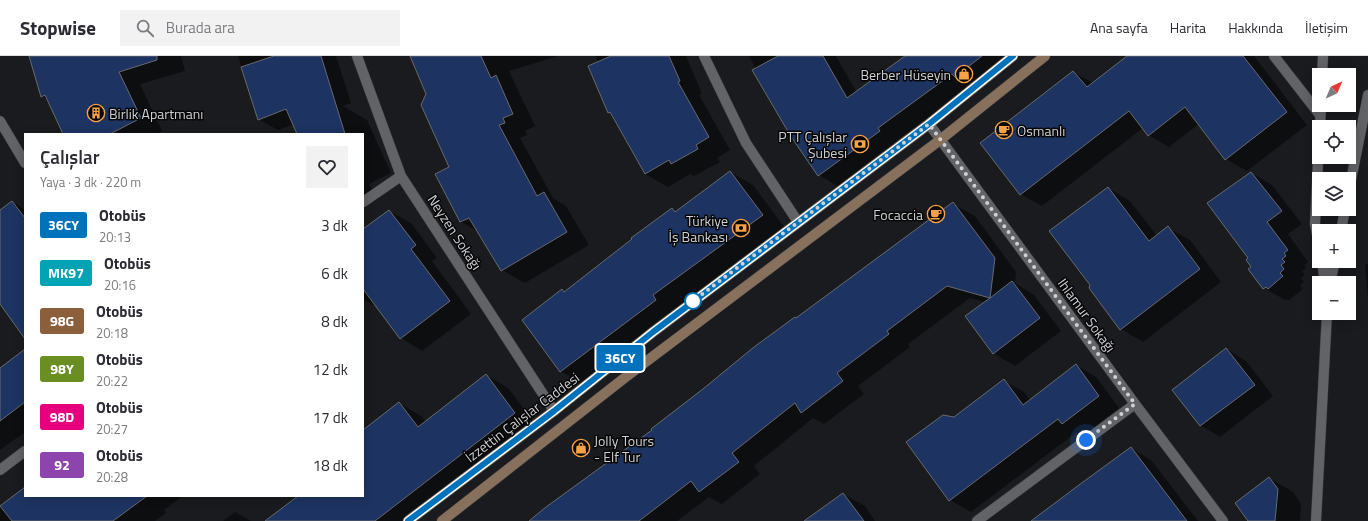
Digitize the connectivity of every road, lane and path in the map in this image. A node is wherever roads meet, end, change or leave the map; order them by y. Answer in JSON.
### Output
{"nodes":[{"id":1,"x":357,"y":56,"type":"edge"},
{"id":2,"x":704,"y":56,"type":"edge"},
{"id":3,"x":1013,"y":56,"type":"edge"},
{"id":4,"x":1045,"y":56,"type":"edge"},
{"id":5,"x":1274,"y":56,"type":"edge"},
{"id":6,"x":1323,"y":56,"type":"edge"},
{"id":7,"x":1322,"y":68,"type":"edge"},
{"id":8,"x":1368,"y":95,"type":"edge"},
{"id":9,"x":1312,"y":101,"type":"edge"},
{"id":10,"x":0,"y":121,"type":"edge"},
{"id":11,"x":929,"y":124,"type":"junction"},
{"id":12,"x":940,"y":140,"type":"junction"},
{"id":13,"x":24,"y":161,"type":"edge"},
{"id":14,"x":1318,"y":164,"type":"edge"},
{"id":15,"x":1353,"y":172,"type":"edge"},
{"id":16,"x":401,"y":176,"type":"junction"},
{"id":17,"x":364,"y":201,"type":"edge"},
{"id":18,"x":798,"y":222,"type":"junction"},
{"id":19,"x":1315,"y":224,"type":"edge"},
{"id":20,"x":1327,"y":320,"type":"edge"},
{"id":21,"x":1135,"y":404,"type":"junction"},
{"id":22,"x":554,"y":411,"type":"junction"},
{"id":23,"x":24,"y":452,"type":"edge"},
{"id":24,"x":0,"y":470,"type":"edge"},
{"id":25,"x":446,"y":520,"type":"edge"},
{"id":26,"x":408,"y":521,"type":"edge"},
{"id":27,"x":976,"y":521,"type":"edge"},
{"id":28,"x":1223,"y":521,"type":"edge"},
{"id":29,"x":1316,"y":521,"type":"edge"}],
"edges":[{"from":1,"to":16,"type":"street","name":"Neyzen Sokağı"},
{"from":2,"to":18,"type":"street"},
{"from":3,"to":11,"type":"main road","name":"İzzettin Çalışlar Caddesi"},
{"from":4,"to":12,"type":"main road"},
{"from":5,"to":9,"type":"street"},
{"from":6,"to":7,"type":"street"},
{"from":8,"to":15,"type":"street"},
{"from":10,"to":13,"type":"street"},
{"from":11,"to":12,"type":"street","name":"Ihlamur Sokağı"},
{"from":11,"to":18,"type":"main road","name":"İzzettin Çalışlar Caddesi"},
{"from":12,"to":21,"type":"street","name":"Ihlamur Sokağı"},
{"from":12,"to":25,"type":"main road"},
{"from":14,"to":19,"type":"street"},
{"from":16,"to":17,"type":"street"},
{"from":16,"to":22,"type":"street","name":"Neyzen Sokağı"},
{"from":18,"to":22,"type":"main road","name":"İzzettin Çalışlar Caddesi"},
{"from":20,"to":29,"type":"street"},
{"from":21,"to":27,"type":"street"},
{"from":21,"to":28,"type":"street","name":"Ihlamur Sokağı"},
{"from":22,"to":26,"type":"main road","name":"İzzettin Çalışlar Caddesi"},
{"from":23,"to":24,"type":"street"}]}
